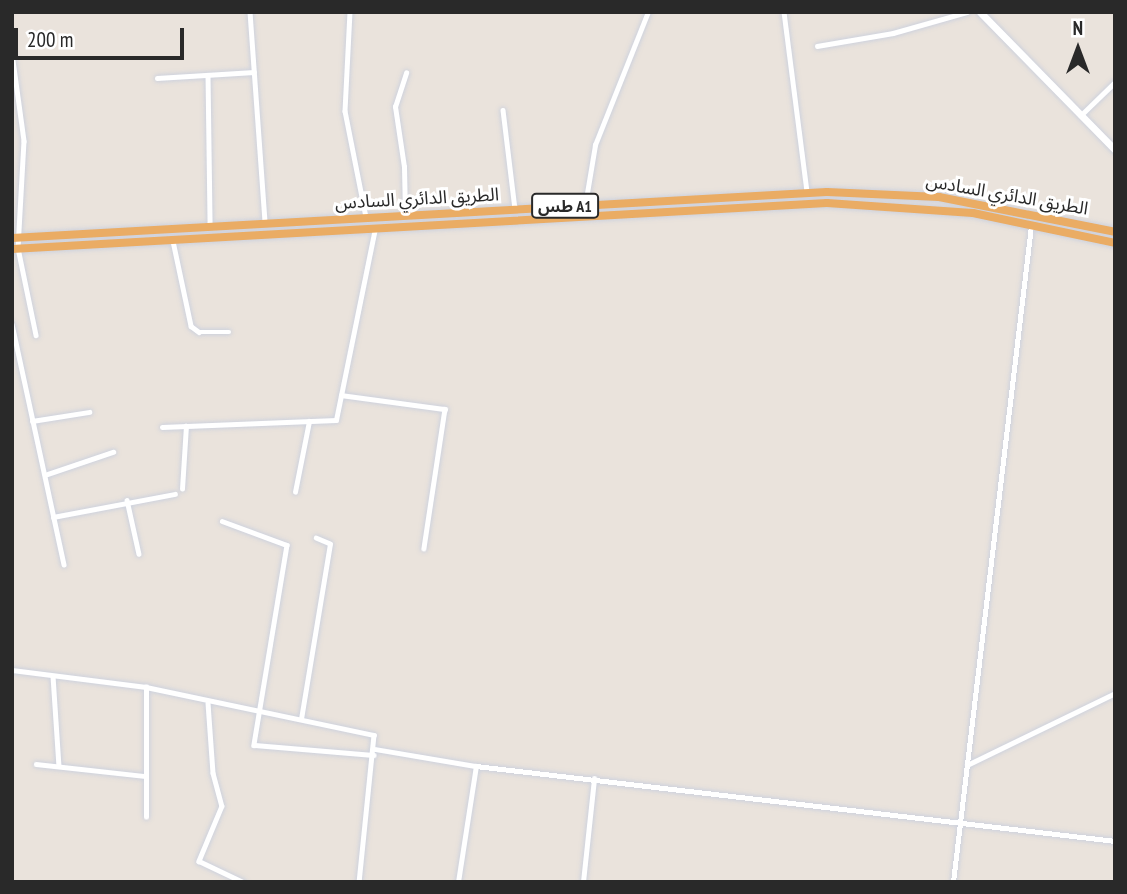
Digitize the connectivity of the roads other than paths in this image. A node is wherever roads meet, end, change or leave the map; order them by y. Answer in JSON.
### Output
{"nodes":[{"id":1,"x":250,"y":12,"type":"edge"},
{"id":2,"x":350,"y":12,"type":"edge"},
{"id":3,"x":648,"y":12,"type":"edge"},
{"id":4,"x":784,"y":12,"type":"edge"},
{"id":5,"x":967,"y":12,"type":"edge"},
{"id":6,"x":980,"y":12,"type":"edge"},
{"id":7,"x":817,"y":46,"type":"dead end"},
{"id":8,"x":12,"y":53,"type":"edge"},
{"id":9,"x":254,"y":72,"type":"junction"},
{"id":10,"x":406,"y":73,"type":"dead end"},
{"id":11,"x":208,"y":75,"type":"junction"},
{"id":12,"x":157,"y":78,"type":"dead end"},
{"id":13,"x":1115,"y":82,"type":"edge"},
{"id":14,"x":503,"y":110,"type":"dead end"},
{"id":15,"x":1081,"y":115,"type":"junction"},
{"id":16,"x":1115,"y":150,"type":"edge"},
{"id":17,"x":827,"y":192,"type":"junction"},
{"id":18,"x":807,"y":193,"type":"junction"},
{"id":19,"x":939,"y":197,"type":"junction"},
{"id":20,"x":827,"y":203,"type":"junction"},
{"id":21,"x":585,"y":205,"type":"junction"},
{"id":22,"x":938,"y":208,"type":"junction"},
{"id":23,"x":515,"y":209,"type":"junction"},
{"id":24,"x":1034,"y":213,"type":"junction"},
{"id":25,"x":405,"y":215,"type":"junction"},
{"id":26,"x":366,"y":217,"type":"junction"},
{"id":27,"x":353,"y":218,"type":"junction"},
{"id":28,"x":265,"y":223,"type":"junction"},
{"id":29,"x":1031,"y":224,"type":"junction"},
{"id":30,"x":210,"y":226,"type":"junction"},
{"id":31,"x":354,"y":229,"type":"junction"},
{"id":32,"x":375,"y":229,"type":"junction"},
{"id":33,"x":1115,"y":232,"type":"edge"},
{"id":34,"x":15,"y":238,"type":"edge"},
{"id":35,"x":172,"y":240,"type":"junction"},
{"id":36,"x":1115,"y":243,"type":"edge"},
{"id":37,"x":15,"y":248,"type":"edge"},
{"id":38,"x":12,"y":324,"type":"edge"},
{"id":39,"x":229,"y":332,"type":"dead end"},
{"id":40,"x":13,"y":333,"type":"edge"},
{"id":41,"x":36,"y":335,"type":"dead end"},
{"id":42,"x":341,"y":395,"type":"junction"},
{"id":43,"x":89,"y":412,"type":"dead end"},
{"id":44,"x":32,"y":421,"type":"junction"},
{"id":45,"x":309,"y":421,"type":"junction"},
{"id":46,"x":186,"y":426,"type":"junction"},
{"id":47,"x":162,"y":427,"type":"dead end"},
{"id":48,"x":113,"y":452,"type":"dead end"},
{"id":49,"x":45,"y":475,"type":"junction"},
{"id":50,"x":181,"y":489,"type":"dead end"},
{"id":51,"x":295,"y":492,"type":"dead end"},
{"id":52,"x":175,"y":494,"type":"dead end"},
{"id":53,"x":127,"y":500,"type":"junction"},
{"id":54,"x":53,"y":517,"type":"junction"},
{"id":55,"x":222,"y":521,"type":"dead end"},
{"id":56,"x":316,"y":538,"type":"dead end"},
{"id":57,"x":424,"y":548,"type":"dead end"},
{"id":58,"x":139,"y":554,"type":"dead end"},
{"id":59,"x":64,"y":564,"type":"dead end"},
{"id":60,"x":12,"y":670,"type":"edge"},
{"id":61,"x":53,"y":676,"type":"junction"},
{"id":62,"x":146,"y":687,"type":"junction"},
{"id":63,"x":1115,"y":693,"type":"edge"},
{"id":64,"x":208,"y":703,"type":"junction"},
{"id":65,"x":259,"y":711,"type":"junction"},
{"id":66,"x":301,"y":719,"type":"junction"},
{"id":67,"x":375,"y":752,"type":"junction"},
{"id":68,"x":36,"y":764,"type":"dead end"},
{"id":69,"x":967,"y":765,"type":"junction"},
{"id":70,"x":59,"y":766,"type":"junction"},
{"id":71,"x":476,"y":766,"type":"junction"},
{"id":72,"x":145,"y":775,"type":"junction"},
{"id":73,"x":594,"y":779,"type":"junction"},
{"id":74,"x":146,"y":817,"type":"dead end"},
{"id":75,"x":960,"y":821,"type":"junction"},
{"id":76,"x":1115,"y":841,"type":"edge"},
{"id":77,"x":243,"y":882,"type":"edge"},
{"id":78,"x":359,"y":882,"type":"edge"},
{"id":79,"x":458,"y":882,"type":"edge"},
{"id":80,"x":583,"y":882,"type":"edge"},
{"id":81,"x":953,"y":882,"type":"edge"}],
"edges":[{"from":1,"to":9,"type":"street"},
{"from":2,"to":26,"type":"street"},
{"from":3,"to":21,"type":"street"},
{"from":4,"to":18,"type":"street"},
{"from":5,"to":7,"type":"street"},
{"from":6,"to":15,"type":"main road"},
{"from":8,"to":34,"type":"street"},
{"from":9,"to":11,"type":"street"},
{"from":9,"to":28,"type":"street"},
{"from":10,"to":25,"type":"street"},
{"from":11,"to":12,"type":"street"},
{"from":11,"to":30,"type":"street"},
{"from":13,"to":15,"type":"street"},
{"from":14,"to":23,"type":"street"},
{"from":15,"to":16,"type":"main road"},
{"from":17,"to":18,"type":"highway","name":"الطريق الدائري السادس","number":"طس A1"},
{"from":17,"to":19,"type":"highway","name":"الطريق الدائري السادس","number":"طس A1"},
{"from":17,"to":20,"type":"highway"},
{"from":18,"to":21,"type":"highway","name":"الطريق الدائري السادس","number":"طس A1"},
{"from":19,"to":22,"type":"highway"},
{"from":19,"to":24,"type":"highway","name":"الطريق الدائري السادس","number":"طس A1"},
{"from":20,"to":22,"type":"highway","name":"الطريق الدائري السادس","number":"طس A1"},
{"from":20,"to":32,"type":"highway","name":"الطريق الدائري السادس","number":"طس A1"},
{"from":21,"to":23,"type":"highway","name":"الطريق الدائري السادس","number":"طس A1"},
{"from":22,"to":29,"type":"highway","name":"الطريق الدائري السادس","number":"طس A1"},
{"from":23,"to":25,"type":"highway","name":"الطريق الدائري السادس","number":"طس A1"},
{"from":24,"to":29,"type":"street"},
{"from":24,"to":33,"type":"highway","name":"الطريق الدائري السادس","number":"طس A1"},
{"from":25,"to":26,"type":"highway","name":"الطريق الدائري السادس","number":"طس A1"},
{"from":26,"to":27,"type":"highway","name":"الطريق الدائري السادس","number":"طس A1"},
{"from":27,"to":28,"type":"highway","name":"الطريق الدائري السادس","number":"طس A1"},
{"from":27,"to":31,"type":"highway"},
{"from":28,"to":30,"type":"highway","name":"الطريق الدائري السادس","number":"طس A1"},
{"from":29,"to":36,"type":"highway","name":"الطريق الدائري السادس","number":"طس A1"},
{"from":29,"to":69,"type":"street"},
{"from":30,"to":34,"type":"highway","name":"الطريق الدائري السادس","number":"طس A1"},
{"from":31,"to":32,"type":"highway","name":"الطريق الدائري السادس","number":"طس A1"},
{"from":31,"to":35,"type":"highway","name":"الطريق الدائري السادس","number":"طس A1"},
{"from":32,"to":42,"type":"street"},
{"from":34,"to":37,"type":"street"},
{"from":35,"to":37,"type":"highway","name":"الطريق الدائري السادس","number":"طس A1"},
{"from":35,"to":39,"type":"street"},
{"from":37,"to":41,"type":"street"},
{"from":38,"to":40,"type":"street"},
{"from":40,"to":44,"type":"street"},
{"from":42,"to":45,"type":"street"},
{"from":42,"to":57,"type":"street"},
{"from":43,"to":44,"type":"street"},
{"from":44,"to":49,"type":"street"},
{"from":45,"to":46,"type":"street"},
{"from":45,"to":51,"type":"street"},
{"from":46,"to":47,"type":"street"},
{"from":46,"to":50,"type":"street"},
{"from":48,"to":49,"type":"street"},
{"from":49,"to":54,"type":"street"},
{"from":52,"to":53,"type":"street"},
{"from":53,"to":54,"type":"street"},
{"from":53,"to":58,"type":"street"},
{"from":54,"to":59,"type":"street"},
{"from":55,"to":65,"type":"street"},
{"from":56,"to":66,"type":"street"},
{"from":60,"to":61,"type":"street"},
{"from":61,"to":62,"type":"street"},
{"from":61,"to":70,"type":"street"},
{"from":62,"to":64,"type":"street"},
{"from":62,"to":72,"type":"street"},
{"from":63,"to":69,"type":"street"},
{"from":64,"to":65,"type":"street"},
{"from":64,"to":77,"type":"street"},
{"from":65,"to":66,"type":"street"},
{"from":65,"to":67,"type":"street"},
{"from":66,"to":67,"type":"street"},
{"from":67,"to":71,"type":"street"},
{"from":67,"to":78,"type":"street"},
{"from":68,"to":70,"type":"street"},
{"from":69,"to":75,"type":"street"},
{"from":70,"to":72,"type":"street"},
{"from":71,"to":73,"type":"street"},
{"from":71,"to":79,"type":"street"},
{"from":72,"to":74,"type":"street"},
{"from":73,"to":75,"type":"street"},
{"from":73,"to":80,"type":"street"},
{"from":75,"to":76,"type":"street"},
{"from":75,"to":81,"type":"street"}]}
